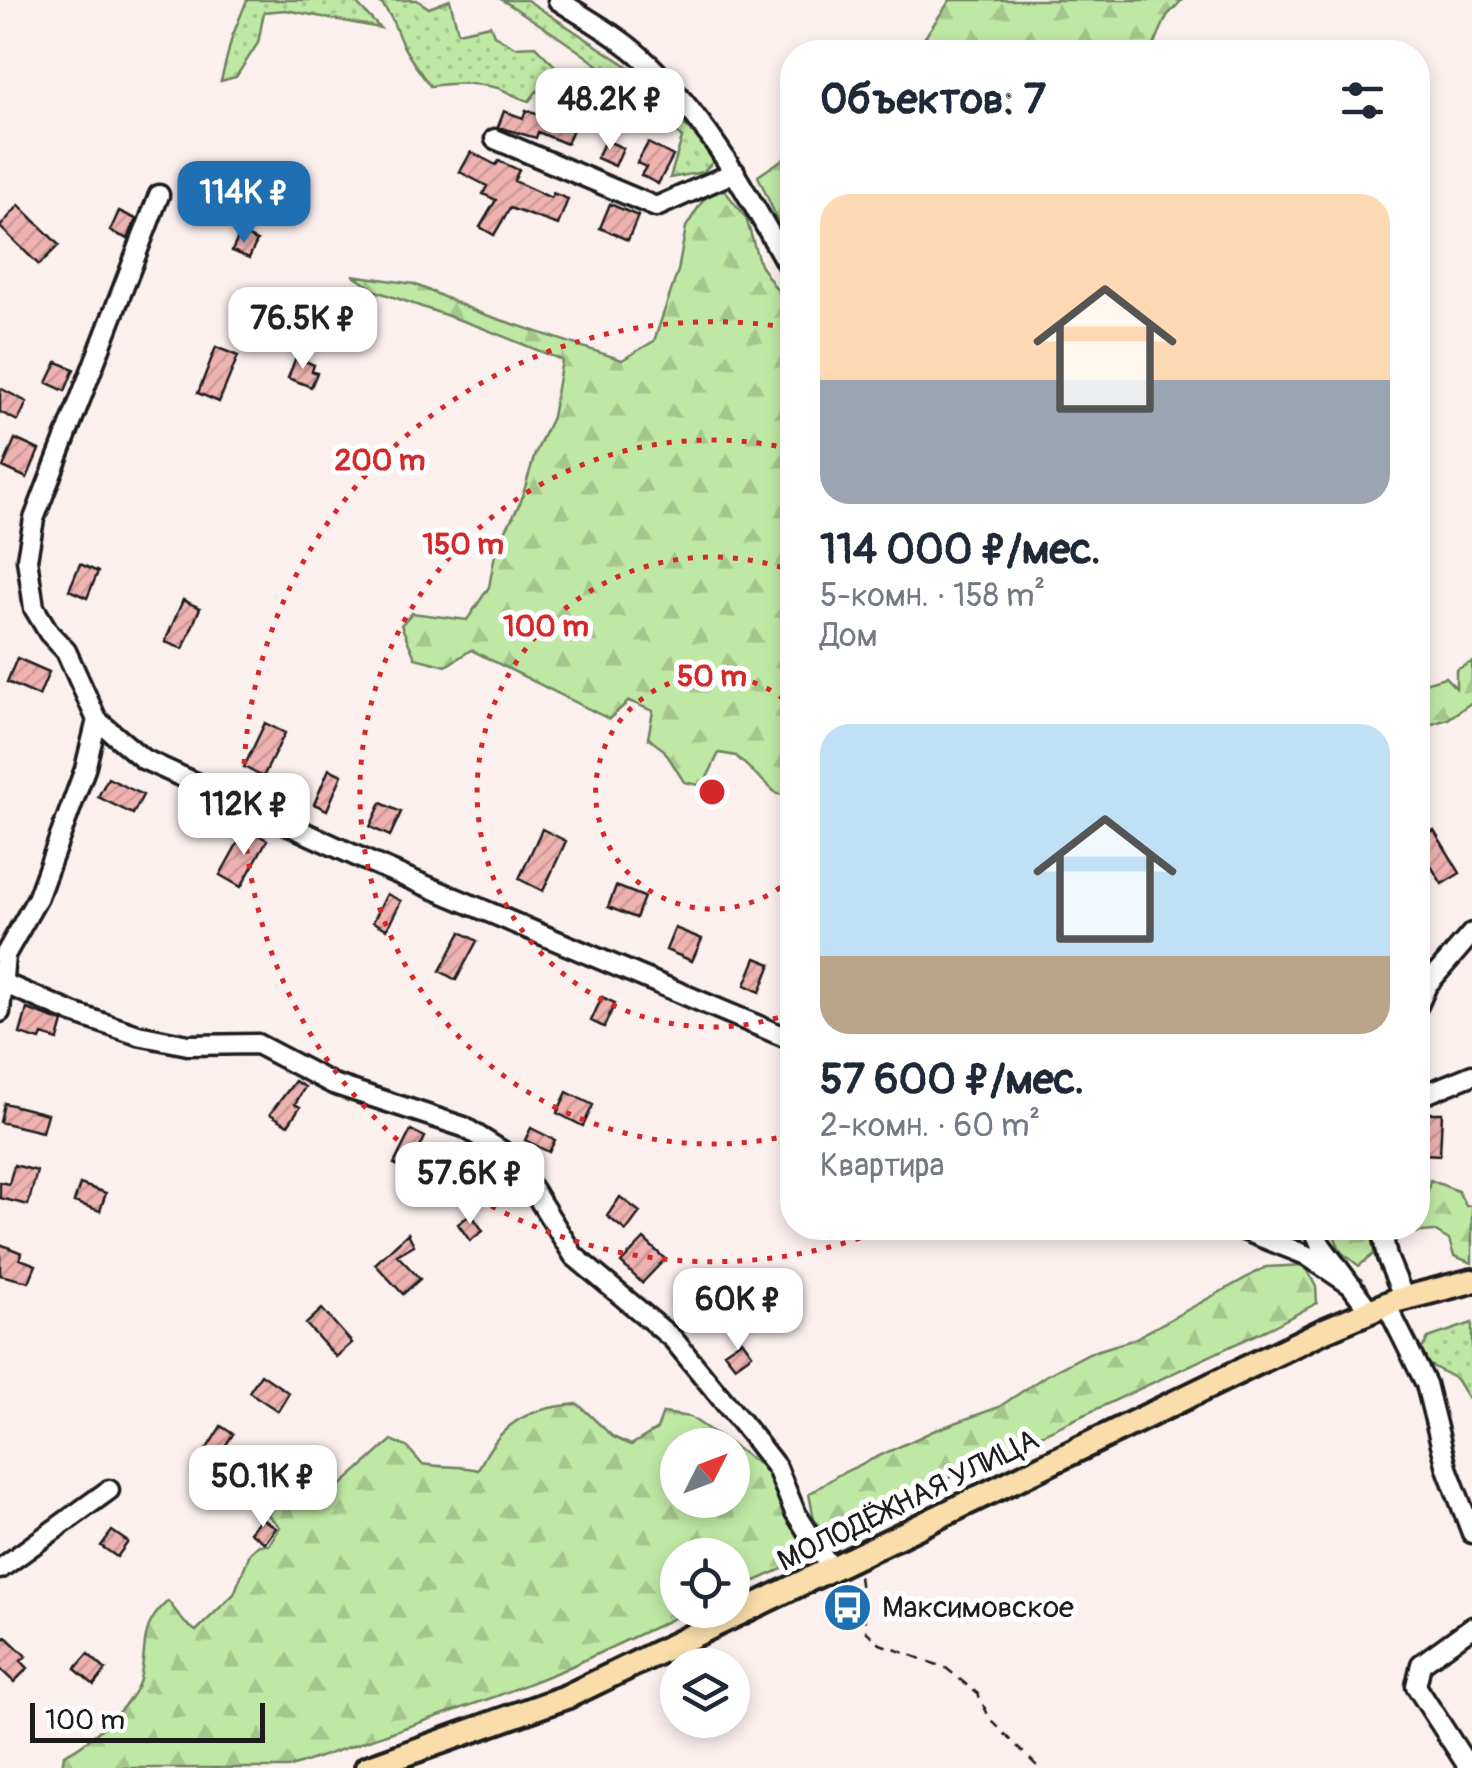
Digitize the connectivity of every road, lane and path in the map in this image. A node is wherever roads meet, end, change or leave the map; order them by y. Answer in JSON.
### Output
{"nodes":[{"id":1,"x":558,"y":0,"type":"edge"},
{"id":2,"x":495,"y":139,"type":"dead end"},
{"id":3,"x":735,"y":172,"type":"junction"},
{"id":4,"x":159,"y":196,"type":"dead end"},
{"id":5,"x":780,"y":252,"type":"edge"},
{"id":6,"x":97,"y":720,"type":"junction"},
{"id":7,"x":1472,"y":932,"type":"edge"},
{"id":8,"x":1430,"y":981,"type":"edge"},
{"id":9,"x":3,"y":982,"type":"junction"},
{"id":10,"x":0,"y":1012,"type":"edge"},
{"id":11,"x":780,"y":1035,"type":"edge"},
{"id":12,"x":1472,"y":1075,"type":"edge"},
{"id":13,"x":1430,"y":1092,"type":"edge"},
{"id":14,"x":1268,"y":1240,"type":"edge"},
{"id":15,"x":1318,"y":1240,"type":"edge"},
{"id":16,"x":1384,"y":1240,"type":"edge"},
{"id":17,"x":1472,"y":1282,"type":"edge"},
{"id":18,"x":1352,"y":1286,"type":"junction"},
{"id":19,"x":1387,"y":1304,"type":"junction"},
{"id":20,"x":109,"y":1490,"type":"dead end"},
{"id":21,"x":1472,"y":1532,"type":"edge"},
{"id":22,"x":857,"y":1558,"type":"junction"},
{"id":23,"x":0,"y":1569,"type":"edge"},
{"id":24,"x":832,"y":1570,"type":"junction"},
{"id":25,"x":1472,"y":1626,"type":"edge"},
{"id":26,"x":395,"y":1763,"type":"edge"},
{"id":27,"x":367,"y":1768,"type":"edge"},
{"id":28,"x":1039,"y":1768,"type":"edge"},
{"id":29,"x":1469,"y":1768,"type":"edge"}],
"edges":[{"from":1,"to":3,"type":"street"},
{"from":2,"to":3,"type":"street"},
{"from":3,"to":5,"type":"street"},
{"from":4,"to":6,"type":"street"},
{"from":6,"to":9,"type":"street"},
{"from":6,"to":11,"type":"street"},
{"from":7,"to":8,"type":"street"},
{"from":9,"to":10,"type":"street"},
{"from":9,"to":24,"type":"street"},
{"from":12,"to":13,"type":"street"},
{"from":14,"to":18,"type":"street"},
{"from":15,"to":18,"type":"street"},
{"from":16,"to":19,"type":"street"},
{"from":17,"to":19,"type":"main road","name":"МОЛОДЁЖНАЯ УЛИЦА"},
{"from":18,"to":19,"type":"street"},
{"from":19,"to":21,"type":"street"},
{"from":19,"to":22,"type":"main road","name":"МОЛОДЁЖНАЯ УЛИЦА"},
{"from":20,"to":23,"type":"street"},
{"from":22,"to":24,"type":"main road","name":"МОЛОДЁЖНАЯ УЛИЦА"},
{"from":22,"to":28,"type":"path"},
{"from":24,"to":26,"type":"main road","name":"МОЛОДЁЖНАЯ УЛИЦА"},
{"from":25,"to":29,"type":"street"},
{"from":26,"to":27,"type":"main road","name":"МОЛОДЁЖНАЯ УЛИЦА"}]}
